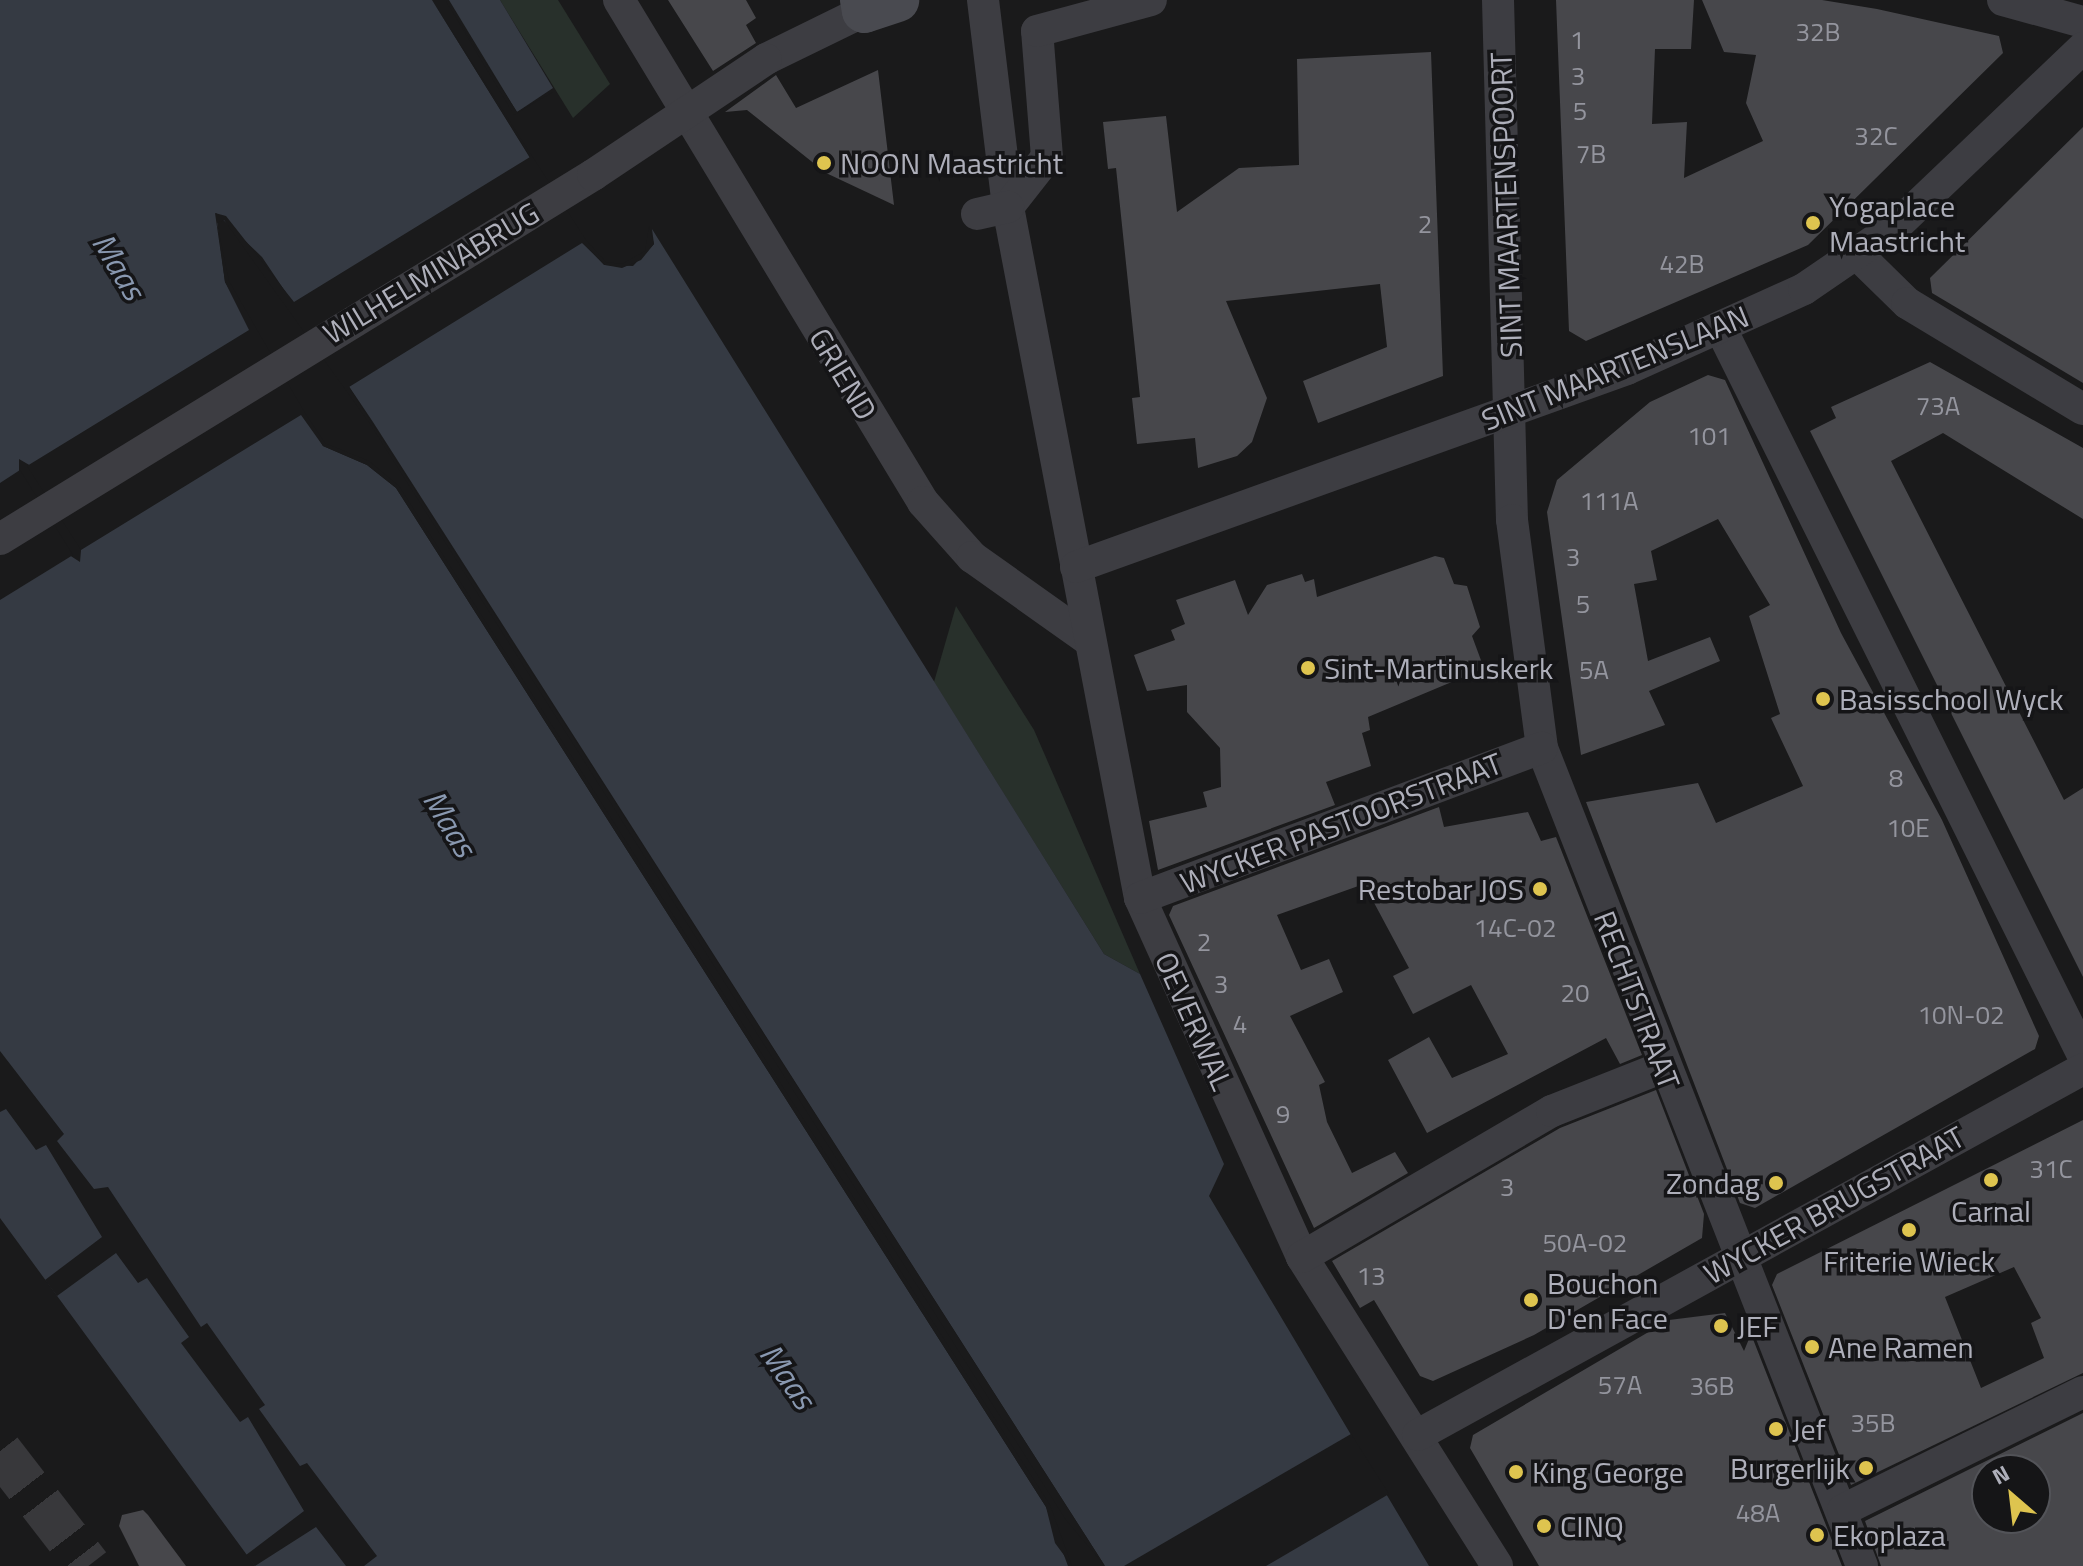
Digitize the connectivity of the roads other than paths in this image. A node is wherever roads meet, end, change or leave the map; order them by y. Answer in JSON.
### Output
{"nodes":[{"id":1,"x":619,"y":0,"type":"edge"},
{"id":2,"x":983,"y":0,"type":"edge"},
{"id":3,"x":1151,"y":0,"type":"edge"},
{"id":4,"x":1498,"y":0,"type":"edge"},
{"id":5,"x":2003,"y":0,"type":"edge"},
{"id":6,"x":874,"y":4,"type":"edge"},
{"id":7,"x":2083,"y":22,"type":"edge"},
{"id":8,"x":2083,"y":48,"type":"edge"},
{"id":9,"x":992,"y":210,"type":"junction"},
{"id":10,"x":1859,"y":256,"type":"junction"},
{"id":11,"x":1721,"y":329,"type":"junction"},
{"id":12,"x":2083,"y":409,"type":"edge"},
{"id":13,"x":1514,"y":410,"type":"junction"},
{"id":14,"x":0,"y":539,"type":"edge"},
{"id":15,"x":1076,"y":567,"type":"junction"},
{"id":16,"x":1090,"y":641,"type":"junction"},
{"id":17,"x":1542,"y":748,"type":"junction"},
{"id":18,"x":1140,"y":898,"type":"junction"},
{"id":19,"x":2083,"y":1055,"type":"edge"},
{"id":20,"x":1663,"y":1067,"type":"junction"},
{"id":21,"x":2083,"y":1069,"type":"edge"},
{"id":22,"x":1739,"y":1256,"type":"junction"},
{"id":23,"x":1302,"y":1257,"type":"junction"},
{"id":24,"x":2083,"y":1392,"type":"edge"},
{"id":25,"x":1418,"y":1435,"type":"junction"},
{"id":26,"x":1843,"y":1510,"type":"junction"},
{"id":27,"x":1497,"y":1566,"type":"edge"},
{"id":28,"x":1862,"y":1566,"type":"edge"}],
"edges":[{"from":1,"to":16,"type":"street","name":"GRIEND"},
{"from":2,"to":9,"type":"street","name":"OEVERWAL"},
{"from":3,"to":9,"type":"street"},
{"from":4,"to":13,"type":"street","name":"SINT MAARTENSPOORT"},
{"from":5,"to":7,"type":"street"},
{"from":6,"to":14,"type":"street","name":"WILHELMINABRUG","bridge":true},
{"from":8,"to":10,"type":"street","name":"SINT MAARTENSLAAN"},
{"from":9,"to":15,"type":"street","name":"OEVERWAL"},
{"from":10,"to":11,"type":"street","name":"SINT MAARTENSLAAN"},
{"from":10,"to":12,"type":"street"},
{"from":11,"to":13,"type":"street","name":"SINT MAARTENSLAAN"},
{"from":11,"to":19,"type":"street"},
{"from":13,"to":15,"type":"street","name":"SINT MAARTENSLAAN"},
{"from":13,"to":17,"type":"street","name":"RECHTSTRAAT"},
{"from":15,"to":16,"type":"street","name":"OEVERWAL"},
{"from":16,"to":18,"type":"street","name":"OEVERWAL"},
{"from":17,"to":18,"type":"street","name":"WYCKER PASTOORSTRAAT"},
{"from":17,"to":20,"type":"street","name":"RECHTSTRAAT"},
{"from":18,"to":23,"type":"street","name":"OEVERWAL"},
{"from":20,"to":22,"type":"street","name":"RECHTSTRAAT"},
{"from":20,"to":23,"type":"street"},
{"from":21,"to":22,"type":"street","name":"WYCKER BRUGSTRAAT"},
{"from":22,"to":25,"type":"street","name":"WYCKER BRUGSTRAAT"},
{"from":22,"to":26,"type":"street","name":"RECHTSTRAAT"},
{"from":23,"to":25,"type":"street","name":"OEVERWAL"},
{"from":24,"to":26,"type":"street"},
{"from":25,"to":27,"type":"street","name":"OEVERWAL"},
{"from":26,"to":28,"type":"street","name":"RECHTSTRAAT"}]}
